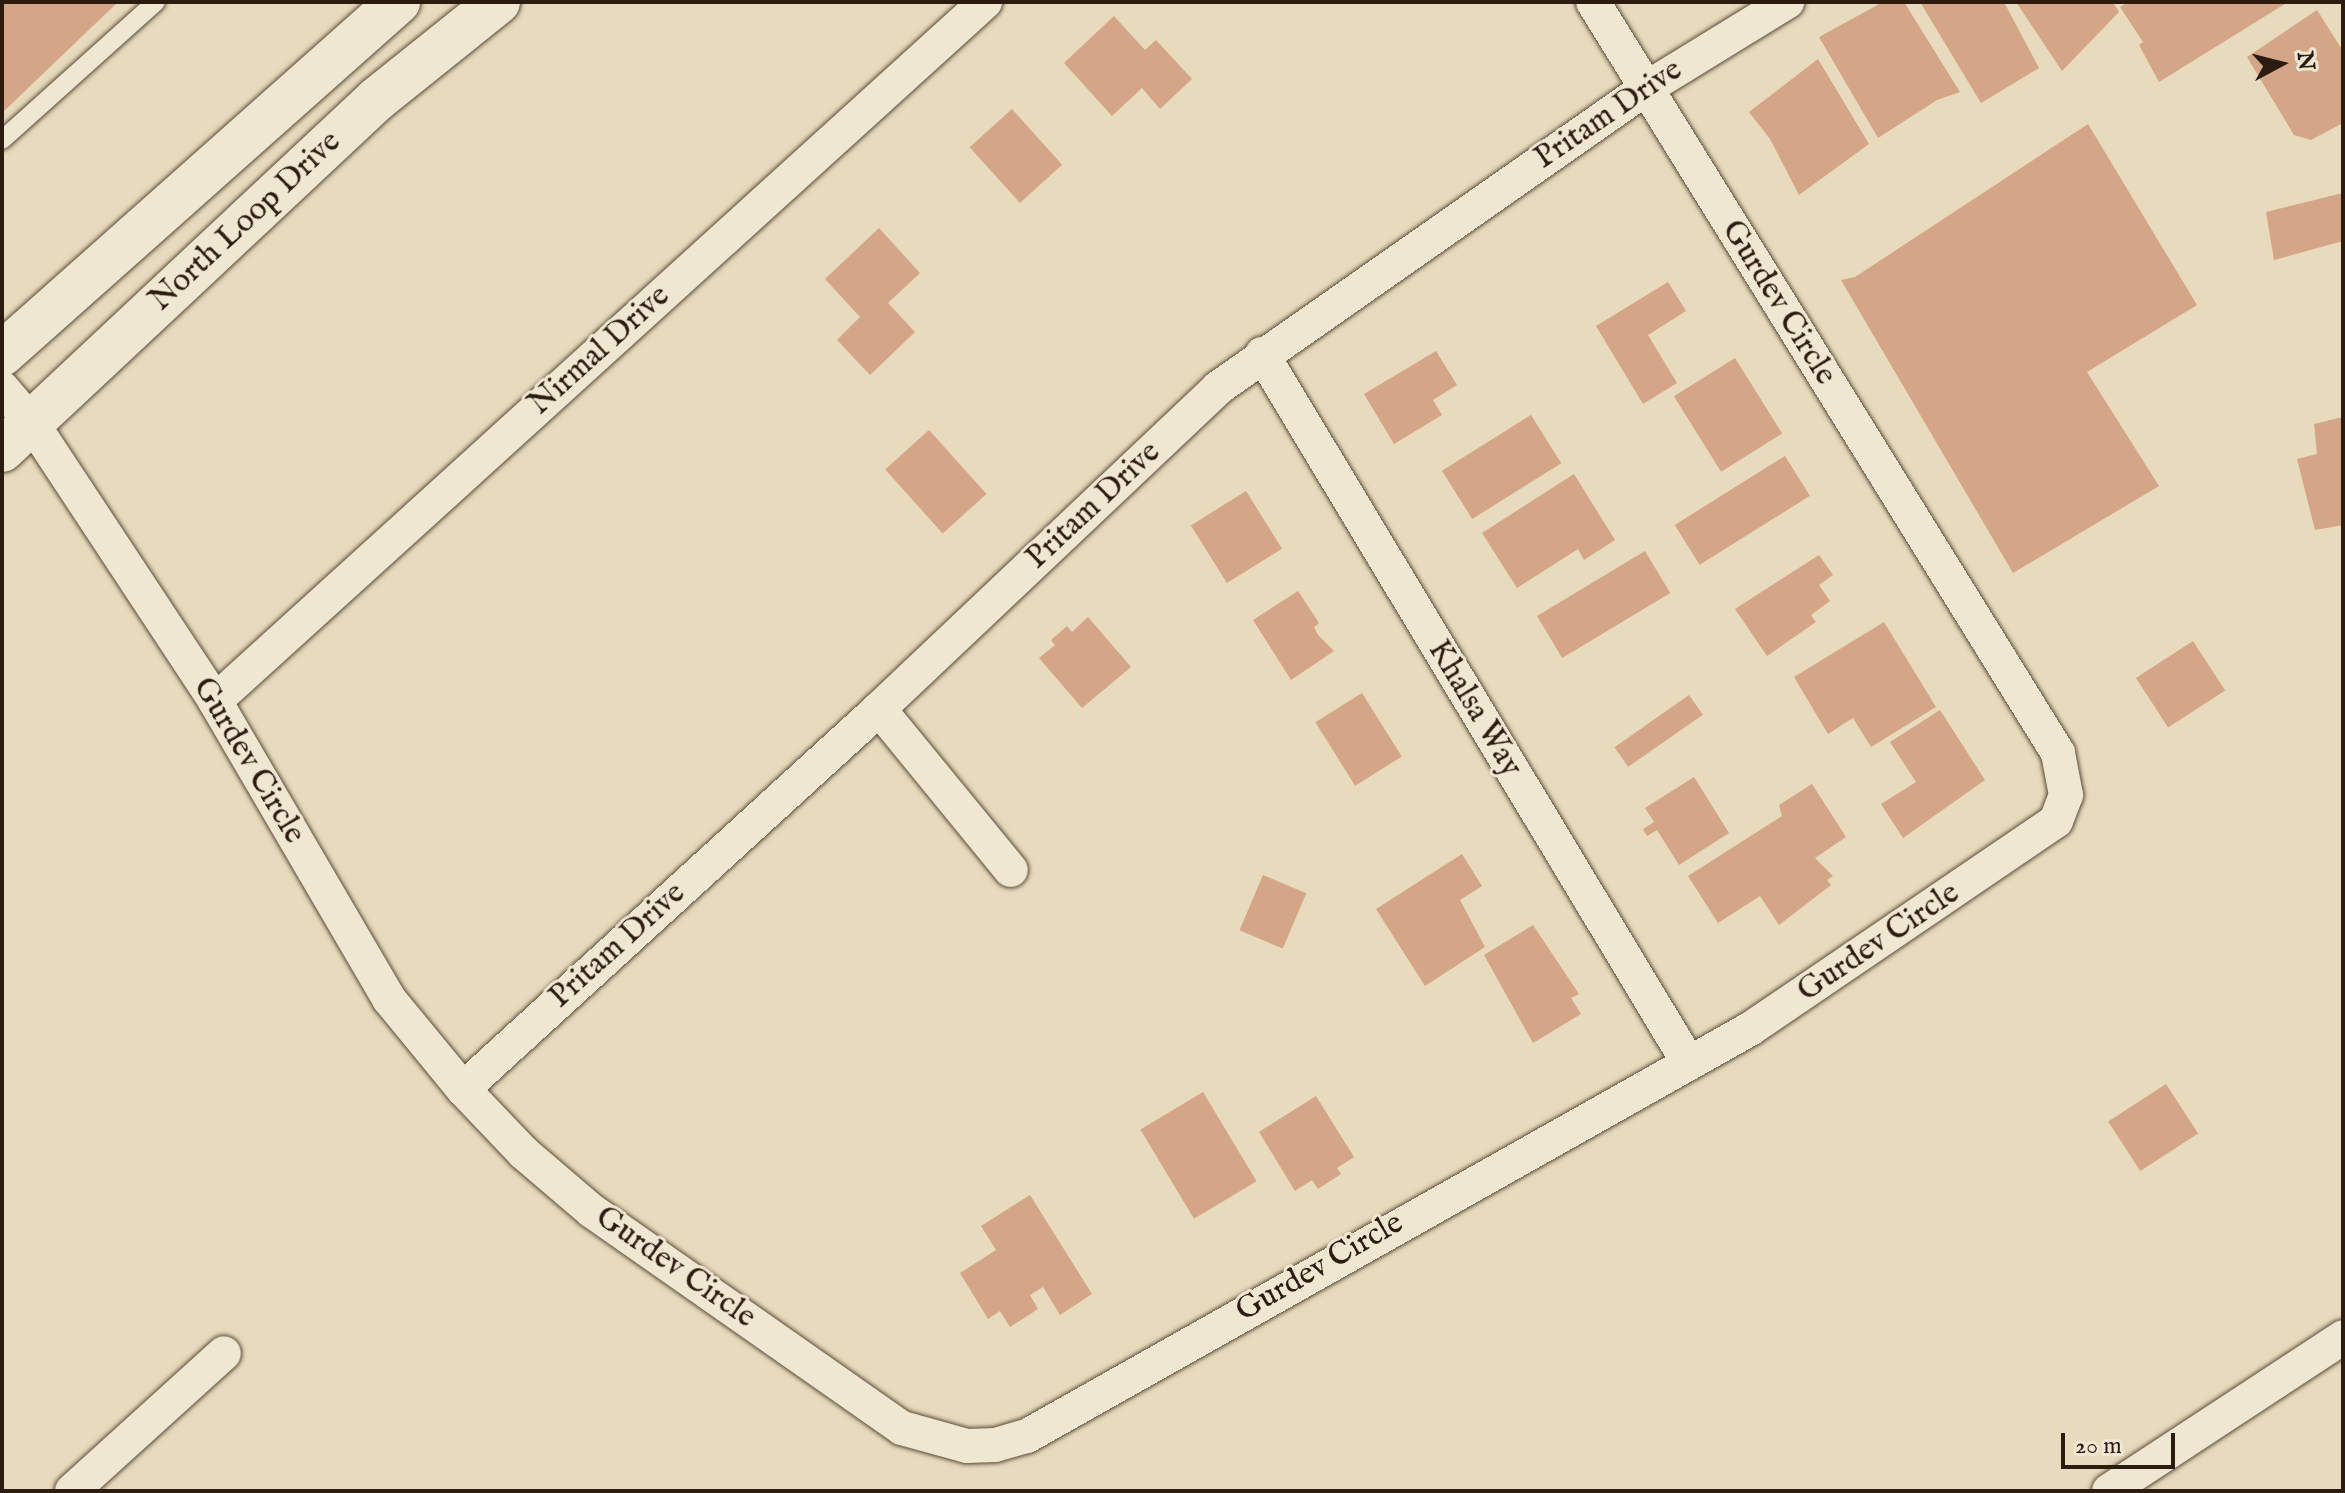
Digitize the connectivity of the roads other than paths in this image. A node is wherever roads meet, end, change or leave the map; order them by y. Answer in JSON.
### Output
{"nodes":[{"id":1,"x":156,"y":2,"type":"edge"},
{"id":2,"x":398,"y":2,"type":"edge"},
{"id":3,"x":498,"y":2,"type":"edge"},
{"id":4,"x":985,"y":2,"type":"edge"},
{"id":5,"x":1593,"y":2,"type":"edge"},
{"id":6,"x":1787,"y":2,"type":"edge"},
{"id":7,"x":1645,"y":89,"type":"junction"},
{"id":8,"x":2,"y":140,"type":"edge"},
{"id":9,"x":2,"y":354,"type":"edge"},
{"id":10,"x":1262,"y":354,"type":"junction"},
{"id":11,"x":2,"y":388,"type":"edge"},
{"id":12,"x":17,"y":437,"type":"edge"},
{"id":13,"x":215,"y":701,"type":"junction"},
{"id":14,"x":879,"y":709,"type":"junction"},
{"id":15,"x":1011,"y":870,"type":"dead end"},
{"id":16,"x":1688,"y":1062,"type":"junction"},
{"id":17,"x":463,"y":1089,"type":"junction"},
{"id":18,"x":2343,"y":1337,"type":"edge"},
{"id":19,"x":224,"y":1353,"type":"dead end"},
{"id":20,"x":72,"y":1491,"type":"edge"},
{"id":21,"x":2109,"y":1491,"type":"edge"}],
"edges":[{"from":1,"to":8,"type":"lane"},
{"from":2,"to":9,"type":"main road","name":"North Loop Drive"},
{"from":3,"to":12,"type":"main road","name":"North Loop Drive"},
{"from":4,"to":13,"type":"street","name":"Nirmal Drive"},
{"from":5,"to":7,"type":"street","name":"Gurdev Circle"},
{"from":6,"to":7,"type":"street","name":"Pritam Drive"},
{"from":7,"to":10,"type":"street","name":"Pritam Drive"},
{"from":7,"to":16,"type":"street","name":"Gurdev Circle"},
{"from":10,"to":14,"type":"street","name":"Pritam Drive"},
{"from":10,"to":16,"type":"street","name":"Khalsa Way"},
{"from":11,"to":12,"type":"street","name":"Gurdev Circle"},
{"from":12,"to":13,"type":"street","name":"Gurdev Circle"},
{"from":13,"to":17,"type":"street","name":"Gurdev Circle"},
{"from":14,"to":15,"type":"street"},
{"from":14,"to":17,"type":"street","name":"Pritam Drive"},
{"from":16,"to":17,"type":"street","name":"Gurdev Circle"},
{"from":18,"to":21,"type":"street"},
{"from":19,"to":20,"type":"street"}]}
